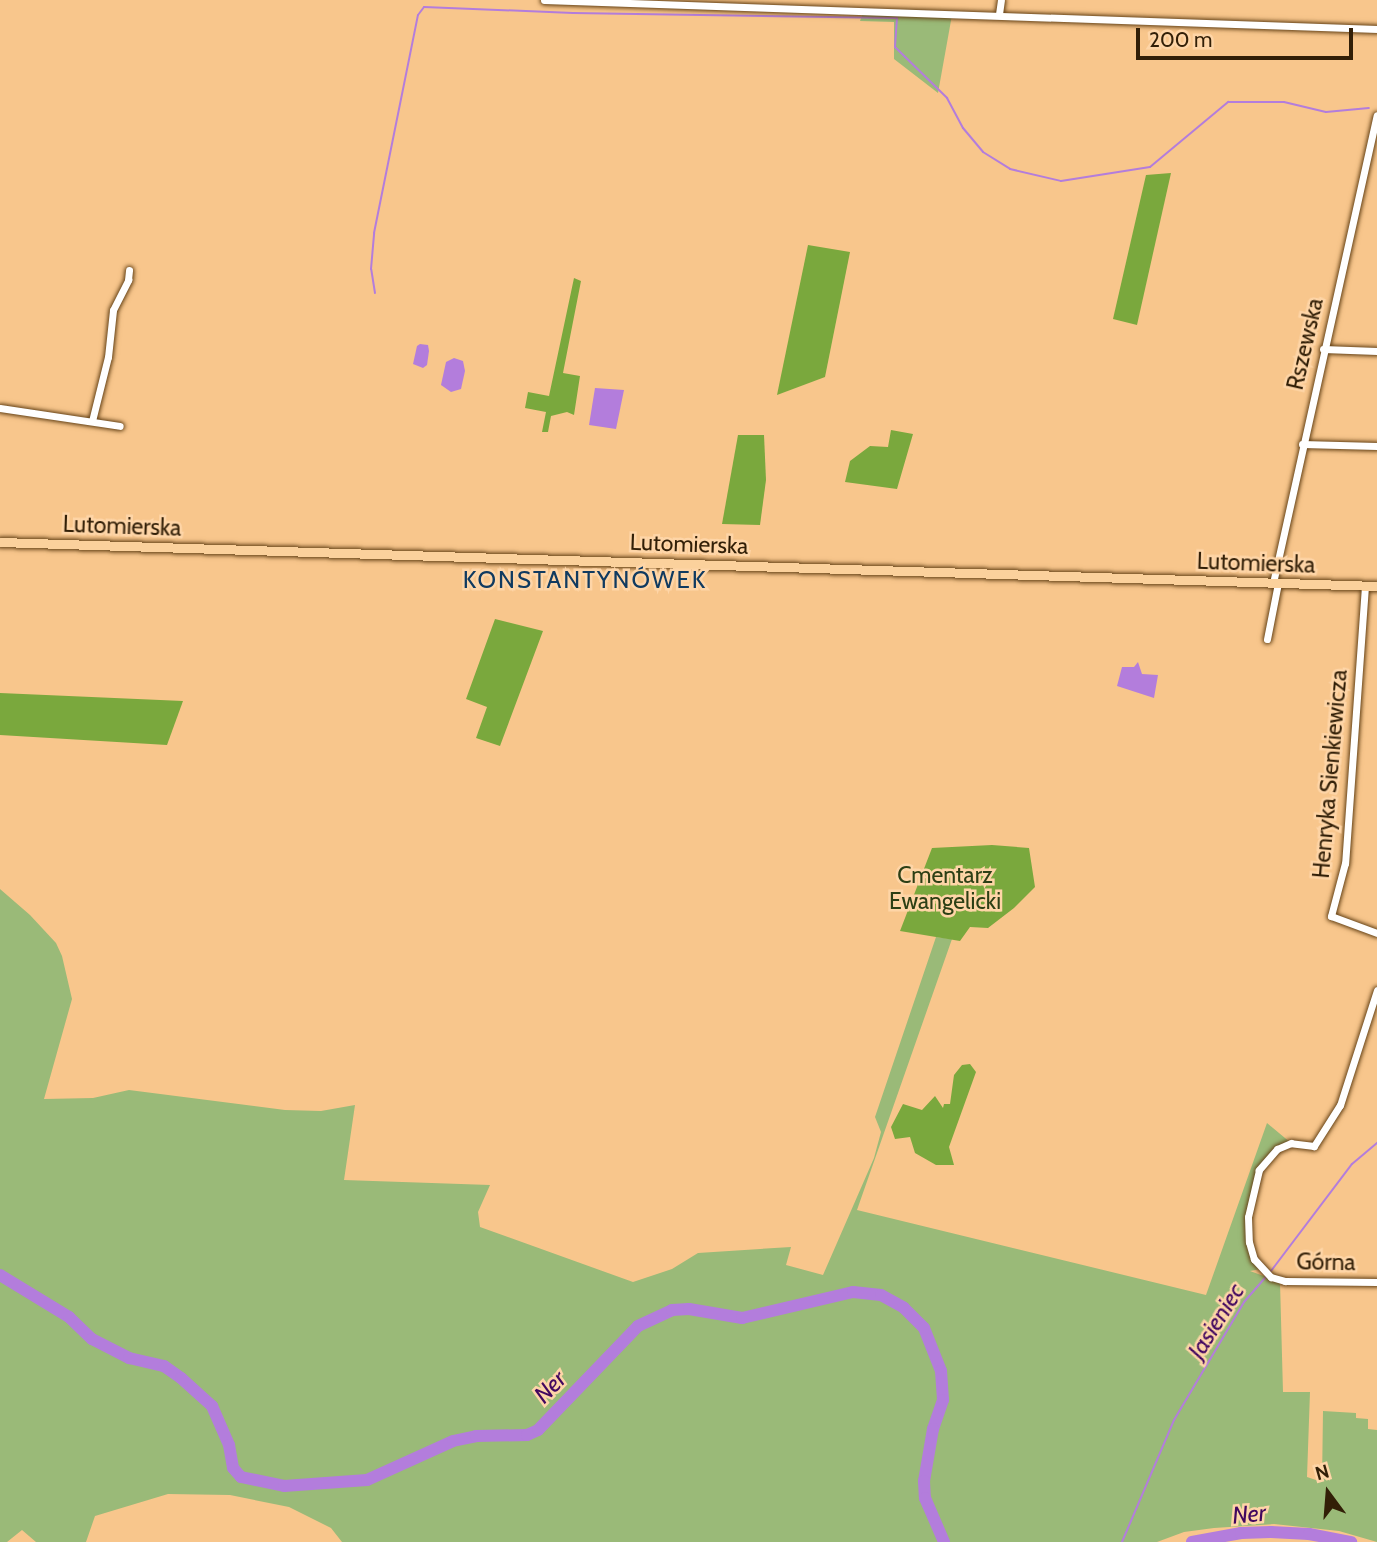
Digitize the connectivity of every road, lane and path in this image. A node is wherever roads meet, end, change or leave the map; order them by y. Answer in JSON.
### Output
{"nodes":[{"id":1,"x":544,"y":0,"type":"edge"},
{"id":2,"x":893,"y":0,"type":"edge"},
{"id":3,"x":1001,"y":0,"type":"edge"},
{"id":4,"x":892,"y":10,"type":"junction"},
{"id":5,"x":999,"y":14,"type":"junction"},
{"id":6,"x":1377,"y":29,"type":"edge"},
{"id":7,"x":1377,"y":115,"type":"edge"},
{"id":8,"x":129,"y":270,"type":"dead end"},
{"id":9,"x":1323,"y":349,"type":"junction"},
{"id":10,"x":1377,"y":351,"type":"edge"},
{"id":11,"x":0,"y":408,"type":"edge"},
{"id":12,"x":92,"y":421,"type":"junction"},
{"id":13,"x":120,"y":426,"type":"dead end"},
{"id":14,"x":1303,"y":444,"type":"junction"},
{"id":15,"x":1377,"y":446,"type":"edge"},
{"id":16,"x":0,"y":542,"type":"edge"},
{"id":17,"x":1275,"y":583,"type":"junction"},
{"id":18,"x":1365,"y":586,"type":"junction"},
{"id":19,"x":1377,"y":586,"type":"edge"},
{"id":20,"x":1267,"y":639,"type":"dead end"},
{"id":21,"x":1377,"y":933,"type":"edge"},
{"id":22,"x":1377,"y":990,"type":"edge"},
{"id":23,"x":1377,"y":1282,"type":"edge"}],
"edges":[{"from":1,"to":4,"type":"street"},
{"from":2,"to":4,"type":"street"},
{"from":3,"to":5,"type":"street"},
{"from":4,"to":5,"type":"street"},
{"from":5,"to":6,"type":"street"},
{"from":7,"to":9,"type":"street","name":"Rszewska"},
{"from":8,"to":12,"type":"street"},
{"from":9,"to":10,"type":"street"},
{"from":9,"to":14,"type":"street","name":"Rszewska"},
{"from":11,"to":12,"type":"street"},
{"from":12,"to":13,"type":"street"},
{"from":14,"to":15,"type":"street"},
{"from":14,"to":17,"type":"street","name":"Rszewska"},
{"from":16,"to":17,"type":"main road","name":"Lutomierska"},
{"from":17,"to":18,"type":"main road","name":"Lutomierska"},
{"from":17,"to":20,"type":"street","name":"Rszewska"},
{"from":18,"to":19,"type":"main road","name":"Lutomierska"},
{"from":18,"to":21,"type":"street","name":"Henryka Sienkiewicza"},
{"from":22,"to":23,"type":"street","name":"Górna"}]}
